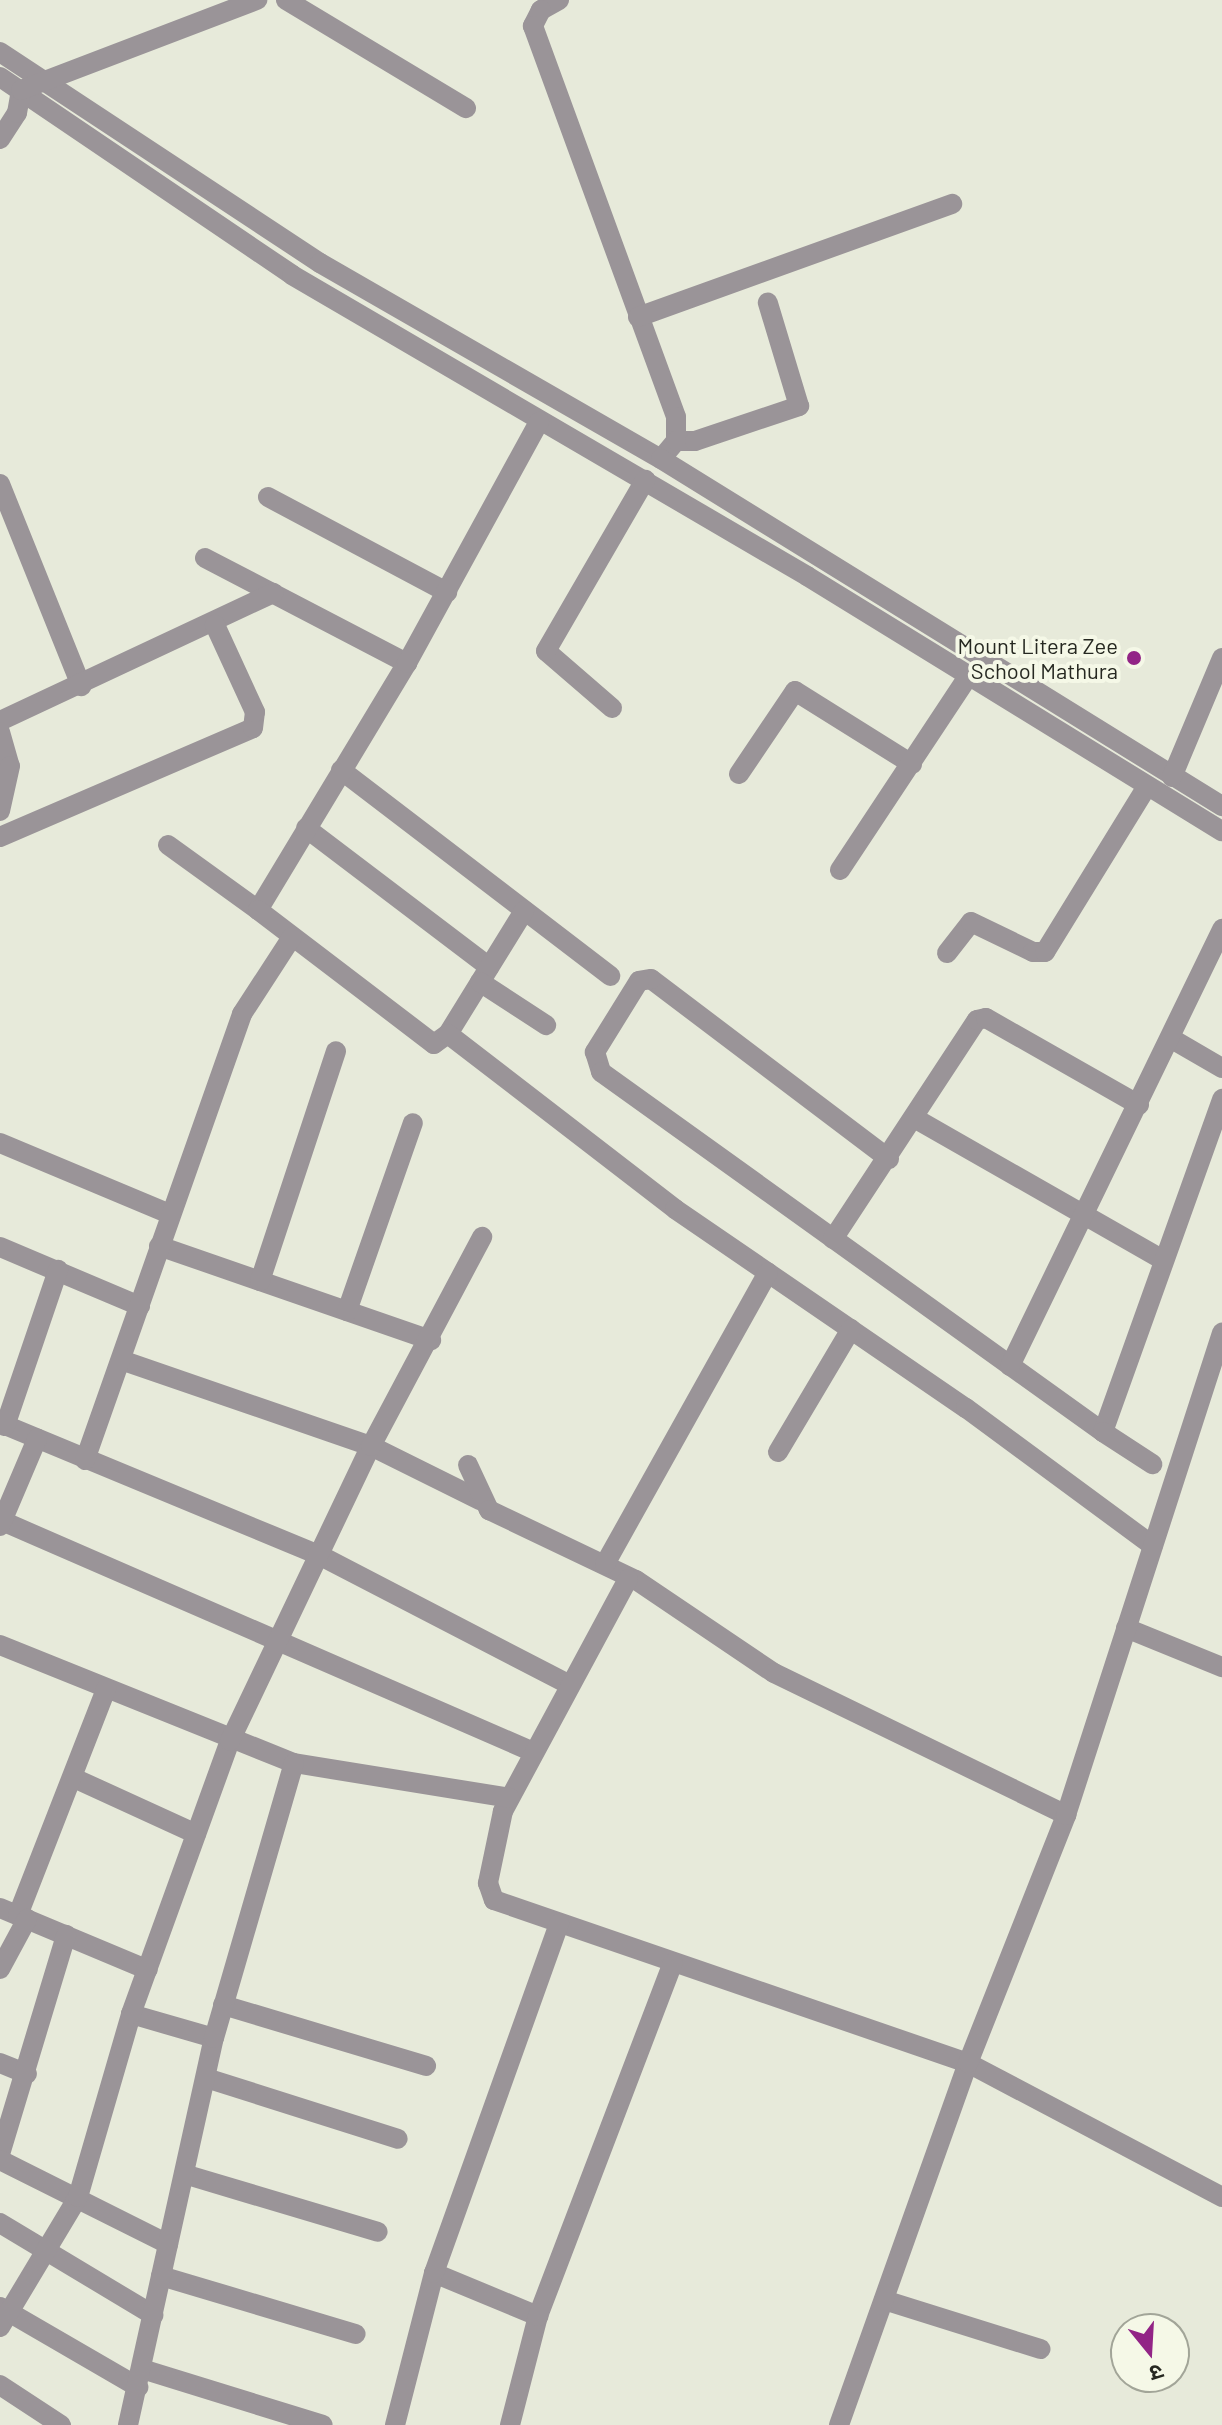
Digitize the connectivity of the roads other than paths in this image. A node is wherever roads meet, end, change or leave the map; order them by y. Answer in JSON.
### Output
{"nodes":[{"id":1,"x":257,"y":0,"type":"edge"},
{"id":2,"x":286,"y":0,"type":"edge"},
{"id":3,"x":559,"y":0,"type":"edge"},
{"id":4,"x":0,"y":52,"type":"edge"},
{"id":5,"x":0,"y":77,"type":"edge"},
{"id":6,"x":43,"y":80,"type":"junction"},
{"id":7,"x":21,"y":90,"type":"junction"},
{"id":8,"x":466,"y":108,"type":"dead end"},
{"id":9,"x":0,"y":139,"type":"edge"},
{"id":10,"x":952,"y":204,"type":"dead end"},
{"id":11,"x":768,"y":303,"type":"dead end"},
{"id":12,"x":638,"y":317,"type":"junction"},
{"id":13,"x":539,"y":422,"type":"junction"},
{"id":14,"x":592,"y":424,"type":"junction"},
{"id":15,"x":676,"y":441,"type":"junction"},
{"id":16,"x":580,"y":445,"type":"junction"},
{"id":17,"x":661,"y":459,"type":"junction"},
{"id":18,"x":645,"y":480,"type":"junction"},
{"id":19,"x":0,"y":484,"type":"edge"},
{"id":20,"x":268,"y":497,"type":"dead end"},
{"id":21,"x":205,"y":558,"type":"dead end"},
{"id":22,"x":835,"y":567,"type":"junction"},
{"id":23,"x":824,"y":586,"type":"junction"},
{"id":24,"x":447,"y":592,"type":"junction"},
{"id":25,"x":273,"y":593,"type":"junction"},
{"id":26,"x":215,"y":625,"type":"junction"},
{"id":27,"x":1222,"y":658,"type":"edge"},
{"id":28,"x":407,"y":663,"type":"junction"},
{"id":29,"x":969,"y":675,"type":"junction"},
{"id":30,"x":81,"y":686,"type":"junction"},
{"id":31,"x":612,"y":708,"type":"dead end"},
{"id":32,"x":0,"y":721,"type":"edge"},
{"id":33,"x":0,"y":732,"type":"edge"},
{"id":34,"x":912,"y":764,"type":"junction"},
{"id":35,"x":341,"y":770,"type":"junction"},
{"id":36,"x":739,"y":774,"type":"dead end"},
{"id":37,"x":1172,"y":777,"type":"junction"},
{"id":38,"x":1147,"y":786,"type":"junction"},
{"id":39,"x":1222,"y":806,"type":"edge"},
{"id":40,"x":0,"y":811,"type":"edge"},
{"id":41,"x":306,"y":828,"type":"junction"},
{"id":42,"x":1222,"y":831,"type":"edge"},
{"id":43,"x":0,"y":837,"type":"edge"},
{"id":44,"x":168,"y":845,"type":"dead end"},
{"id":45,"x":840,"y":870,"type":"dead end"},
{"id":46,"x":258,"y":910,"type":"junction"},
{"id":47,"x":524,"y":911,"type":"junction"},
{"id":48,"x":1222,"y":929,"type":"edge"},
{"id":49,"x":292,"y":937,"type":"junction"},
{"id":50,"x":947,"y":953,"type":"dead end"},
{"id":51,"x":485,"y":975,"type":"junction"},
{"id":52,"x":610,"y":976,"type":"dead end"},
{"id":53,"x":546,"y":1025,"type":"dead end"},
{"id":54,"x":448,"y":1034,"type":"junction"},
{"id":55,"x":1172,"y":1039,"type":"junction"},
{"id":56,"x":336,"y":1051,"type":"dead end"},
{"id":57,"x":1222,"y":1068,"type":"edge"},
{"id":58,"x":1222,"y":1099,"type":"edge"},
{"id":59,"x":1139,"y":1105,"type":"junction"},
{"id":60,"x":916,"y":1119,"type":"junction"},
{"id":61,"x":413,"y":1123,"type":"dead end"},
{"id":62,"x":0,"y":1143,"type":"edge"},
{"id":63,"x":889,"y":1159,"type":"junction"},
{"id":64,"x":170,"y":1214,"type":"junction"},
{"id":65,"x":1086,"y":1218,"type":"junction"},
{"id":66,"x":482,"y":1237,"type":"dead end"},
{"id":67,"x":833,"y":1239,"type":"junction"},
{"id":68,"x":159,"y":1246,"type":"junction"},
{"id":69,"x":0,"y":1247,"type":"edge"},
{"id":70,"x":1163,"y":1260,"type":"junction"},
{"id":71,"x":58,"y":1270,"type":"junction"},
{"id":72,"x":768,"y":1272,"type":"junction"},
{"id":73,"x":260,"y":1281,"type":"junction"},
{"id":74,"x":140,"y":1306,"type":"junction"},
{"id":75,"x":347,"y":1311,"type":"junction"},
{"id":76,"x":851,"y":1329,"type":"junction"},
{"id":77,"x":1222,"y":1333,"type":"edge"},
{"id":78,"x":431,"y":1340,"type":"junction"},
{"id":79,"x":121,"y":1360,"type":"junction"},
{"id":80,"x":1010,"y":1366,"type":"junction"},
{"id":81,"x":3,"y":1424,"type":"edge"},
{"id":82,"x":1103,"y":1432,"type":"junction"},
{"id":83,"x":37,"y":1439,"type":"junction"},
{"id":84,"x":371,"y":1446,"type":"junction"},
{"id":85,"x":778,"y":1452,"type":"dead end"},
{"id":86,"x":85,"y":1460,"type":"junction"},
{"id":87,"x":1152,"y":1464,"type":"dead end"},
{"id":88,"x":468,"y":1465,"type":"dead end"},
{"id":89,"x":480,"y":1500,"type":"junction"},
{"id":90,"x":1,"y":1522,"type":"edge"},
{"id":91,"x":1153,"y":1546,"type":"junction"},
{"id":92,"x":321,"y":1556,"type":"junction"},
{"id":93,"x":605,"y":1564,"type":"junction"},
{"id":94,"x":628,"y":1579,"type":"junction"},
{"id":95,"x":1126,"y":1628,"type":"junction"},
{"id":96,"x":278,"y":1641,"type":"junction"},
{"id":97,"x":0,"y":1645,"type":"edge"},
{"id":98,"x":1222,"y":1667,"type":"edge"},
{"id":99,"x":568,"y":1684,"type":"junction"},
{"id":100,"x":106,"y":1689,"type":"junction"},
{"id":101,"x":230,"y":1741,"type":"junction"},
{"id":102,"x":531,"y":1751,"type":"junction"},
{"id":103,"x":294,"y":1763,"type":"junction"},
{"id":104,"x":76,"y":1779,"type":"junction"},
{"id":105,"x":509,"y":1798,"type":"junction"},
{"id":106,"x":1066,"y":1815,"type":"junction"},
{"id":107,"x":196,"y":1834,"type":"junction"},
{"id":108,"x":15,"y":1914,"type":"edge"},
{"id":109,"x":559,"y":1924,"type":"junction"},
{"id":110,"x":66,"y":1935,"type":"junction"},
{"id":111,"x":673,"y":1963,"type":"junction"},
{"id":112,"x":0,"y":1969,"type":"edge"},
{"id":113,"x":148,"y":1970,"type":"junction"},
{"id":114,"x":223,"y":2005,"type":"junction"},
{"id":115,"x":131,"y":2014,"type":"junction"},
{"id":116,"x":214,"y":2038,"type":"junction"},
{"id":117,"x":0,"y":2063,"type":"edge"},
{"id":118,"x":968,"y":2063,"type":"junction"},
{"id":119,"x":426,"y":2066,"type":"dead end"},
{"id":120,"x":27,"y":2074,"type":"junction"},
{"id":121,"x":206,"y":2078,"type":"junction"},
{"id":122,"x":398,"y":2139,"type":"dead end"},
{"id":123,"x":0,"y":2157,"type":"edge"},
{"id":124,"x":184,"y":2174,"type":"junction"},
{"id":125,"x":78,"y":2197,"type":"junction"},
{"id":126,"x":1222,"y":2197,"type":"edge"},
{"id":127,"x":0,"y":2223,"type":"edge"},
{"id":128,"x":378,"y":2232,"type":"dead end"},
{"id":129,"x":168,"y":2244,"type":"junction"},
{"id":130,"x":48,"y":2252,"type":"junction"},
{"id":131,"x":434,"y":2273,"type":"junction"},
{"id":132,"x":161,"y":2276,"type":"junction"},
{"id":133,"x":884,"y":2300,"type":"junction"},
{"id":134,"x":153,"y":2315,"type":"junction"},
{"id":135,"x":3,"y":2316,"type":"edge"},
{"id":136,"x":538,"y":2316,"type":"junction"},
{"id":137,"x":356,"y":2334,"type":"dead end"},
{"id":138,"x":1040,"y":2349,"type":"dead end"},
{"id":139,"x":140,"y":2378,"type":"junction"},
{"id":140,"x":0,"y":2385,"type":"edge"},
{"id":141,"x":61,"y":2425,"type":"edge"},
{"id":142,"x":128,"y":2425,"type":"edge"},
{"id":143,"x":323,"y":2425,"type":"edge"},
{"id":144,"x":395,"y":2425,"type":"edge"},
{"id":145,"x":510,"y":2425,"type":"edge"},
{"id":146,"x":839,"y":2425,"type":"edge"}],
"edges":[{"from":1,"to":6,"type":"street"},
{"from":2,"to":8,"type":"street"},
{"from":3,"to":12,"type":"street"},
{"from":4,"to":6,"type":"street"},
{"from":5,"to":7,"type":"street"},
{"from":6,"to":7,"type":"street"},
{"from":6,"to":14,"type":"street"},
{"from":7,"to":9,"type":"street"},
{"from":7,"to":13,"type":"street"},
{"from":10,"to":12,"type":"street"},
{"from":11,"to":15,"type":"street"},
{"from":12,"to":15,"type":"street"},
{"from":13,"to":16,"type":"street"},
{"from":13,"to":24,"type":"street"},
{"from":14,"to":16,"type":"street"},
{"from":14,"to":17,"type":"street"},
{"from":15,"to":17,"type":"street"},
{"from":16,"to":18,"type":"street"},
{"from":17,"to":22,"type":"street"},
{"from":18,"to":23,"type":"street"},
{"from":18,"to":31,"type":"street"},
{"from":19,"to":30,"type":"street"},
{"from":20,"to":24,"type":"street"},
{"from":21,"to":25,"type":"street"},
{"from":22,"to":23,"type":"street"},
{"from":22,"to":37,"type":"street"},
{"from":23,"to":29,"type":"street"},
{"from":24,"to":28,"type":"street"},
{"from":25,"to":26,"type":"street"},
{"from":25,"to":28,"type":"street"},
{"from":26,"to":30,"type":"street"},
{"from":26,"to":43,"type":"street"},
{"from":27,"to":37,"type":"street"},
{"from":28,"to":35,"type":"street"},
{"from":29,"to":34,"type":"street"},
{"from":29,"to":38,"type":"street"},
{"from":30,"to":32,"type":"street"},
{"from":33,"to":40,"type":"street"},
{"from":34,"to":36,"type":"street"},
{"from":34,"to":45,"type":"street"},
{"from":35,"to":41,"type":"street"},
{"from":35,"to":47,"type":"street"},
{"from":37,"to":39,"type":"street"},
{"from":38,"to":42,"type":"street"},
{"from":38,"to":50,"type":"street"},
{"from":41,"to":46,"type":"street"},
{"from":41,"to":51,"type":"street"},
{"from":44,"to":46,"type":"street"},
{"from":46,"to":49,"type":"street"},
{"from":47,"to":51,"type":"street"},
{"from":47,"to":52,"type":"street"},
{"from":48,"to":55,"type":"street"},
{"from":49,"to":54,"type":"street"},
{"from":49,"to":64,"type":"street"},
{"from":51,"to":53,"type":"street"},
{"from":51,"to":54,"type":"street"},
{"from":54,"to":72,"type":"street"},
{"from":55,"to":57,"type":"street"},
{"from":55,"to":59,"type":"street"},
{"from":56,"to":73,"type":"street"},
{"from":58,"to":70,"type":"street"},
{"from":59,"to":60,"type":"street"},
{"from":59,"to":65,"type":"street"},
{"from":60,"to":63,"type":"street"},
{"from":60,"to":65,"type":"street"},
{"from":61,"to":75,"type":"street"},
{"from":62,"to":64,"type":"street"},
{"from":63,"to":67,"type":"street"},
{"from":63,"to":67,"type":"street"},
{"from":64,"to":68,"type":"street"},
{"from":65,"to":70,"type":"street"},
{"from":65,"to":80,"type":"street"},
{"from":66,"to":78,"type":"street"},
{"from":67,"to":80,"type":"street"},
{"from":68,"to":73,"type":"street"},
{"from":68,"to":74,"type":"street"},
{"from":69,"to":71,"type":"street"},
{"from":70,"to":82,"type":"street"},
{"from":71,"to":74,"type":"street"},
{"from":71,"to":81,"type":"street"},
{"from":72,"to":76,"type":"street"},
{"from":72,"to":93,"type":"street"},
{"from":73,"to":75,"type":"street"},
{"from":74,"to":79,"type":"street"},
{"from":75,"to":78,"type":"street"},
{"from":76,"to":85,"type":"street"},
{"from":76,"to":91,"type":"street"},
{"from":77,"to":91,"type":"street"},
{"from":78,"to":84,"type":"street"},
{"from":79,"to":84,"type":"street"},
{"from":79,"to":86,"type":"street"},
{"from":80,"to":82,"type":"street"},
{"from":81,"to":83,"type":"street"},
{"from":82,"to":87,"type":"street"},
{"from":83,"to":86,"type":"street"},
{"from":83,"to":90,"type":"street"},
{"from":84,"to":89,"type":"street"},
{"from":84,"to":92,"type":"street"},
{"from":86,"to":92,"type":"street"},
{"from":88,"to":89,"type":"street"},
{"from":89,"to":93,"type":"street"},
{"from":90,"to":96,"type":"street"},
{"from":91,"to":95,"type":"street"},
{"from":92,"to":96,"type":"street"},
{"from":92,"to":99,"type":"street"},
{"from":93,"to":94,"type":"street"},
{"from":94,"to":99,"type":"street"},
{"from":94,"to":106,"type":"street"},
{"from":95,"to":98,"type":"street"},
{"from":95,"to":106,"type":"street"},
{"from":96,"to":101,"type":"street"},
{"from":96,"to":102,"type":"street"},
{"from":97,"to":100,"type":"street"},
{"from":99,"to":102,"type":"street"},
{"from":100,"to":101,"type":"street"},
{"from":100,"to":104,"type":"street"},
{"from":101,"to":103,"type":"street"},
{"from":101,"to":107,"type":"street"},
{"from":102,"to":105,"type":"street"},
{"from":103,"to":105,"type":"street"},
{"from":103,"to":114,"type":"street"},
{"from":104,"to":107,"type":"street"},
{"from":104,"to":108,"type":"street"},
{"from":105,"to":109,"type":"street"},
{"from":106,"to":118,"type":"street"},
{"from":107,"to":113,"type":"street"},
{"from":108,"to":110,"type":"street"},
{"from":108,"to":112,"type":"street"},
{"from":109,"to":111,"type":"street"},
{"from":109,"to":131,"type":"street"},
{"from":110,"to":113,"type":"street"},
{"from":110,"to":120,"type":"street"},
{"from":111,"to":118,"type":"street"},
{"from":111,"to":136,"type":"street"},
{"from":113,"to":115,"type":"street"},
{"from":114,"to":116,"type":"street"},
{"from":114,"to":119,"type":"street"},
{"from":115,"to":116,"type":"street"},
{"from":115,"to":125,"type":"street"},
{"from":116,"to":121,"type":"street"},
{"from":117,"to":120,"type":"street"},
{"from":118,"to":126,"type":"street"},
{"from":118,"to":133,"type":"street"},
{"from":120,"to":123,"type":"street"},
{"from":121,"to":122,"type":"street"},
{"from":121,"to":124,"type":"street"},
{"from":123,"to":125,"type":"street"},
{"from":124,"to":128,"type":"street"},
{"from":124,"to":129,"type":"street"},
{"from":125,"to":129,"type":"street"},
{"from":125,"to":130,"type":"street"},
{"from":127,"to":130,"type":"street"},
{"from":129,"to":132,"type":"street"},
{"from":130,"to":134,"type":"street"},
{"from":130,"to":135,"type":"street"},
{"from":131,"to":136,"type":"street"},
{"from":131,"to":144,"type":"street"},
{"from":132,"to":134,"type":"street"},
{"from":132,"to":137,"type":"street"},
{"from":133,"to":138,"type":"street"},
{"from":133,"to":146,"type":"street"},
{"from":134,"to":139,"type":"street"},
{"from":135,"to":139,"type":"street"},
{"from":136,"to":145,"type":"street"},
{"from":139,"to":142,"type":"street"},
{"from":139,"to":143,"type":"street"},
{"from":140,"to":141,"type":"street"}]}
